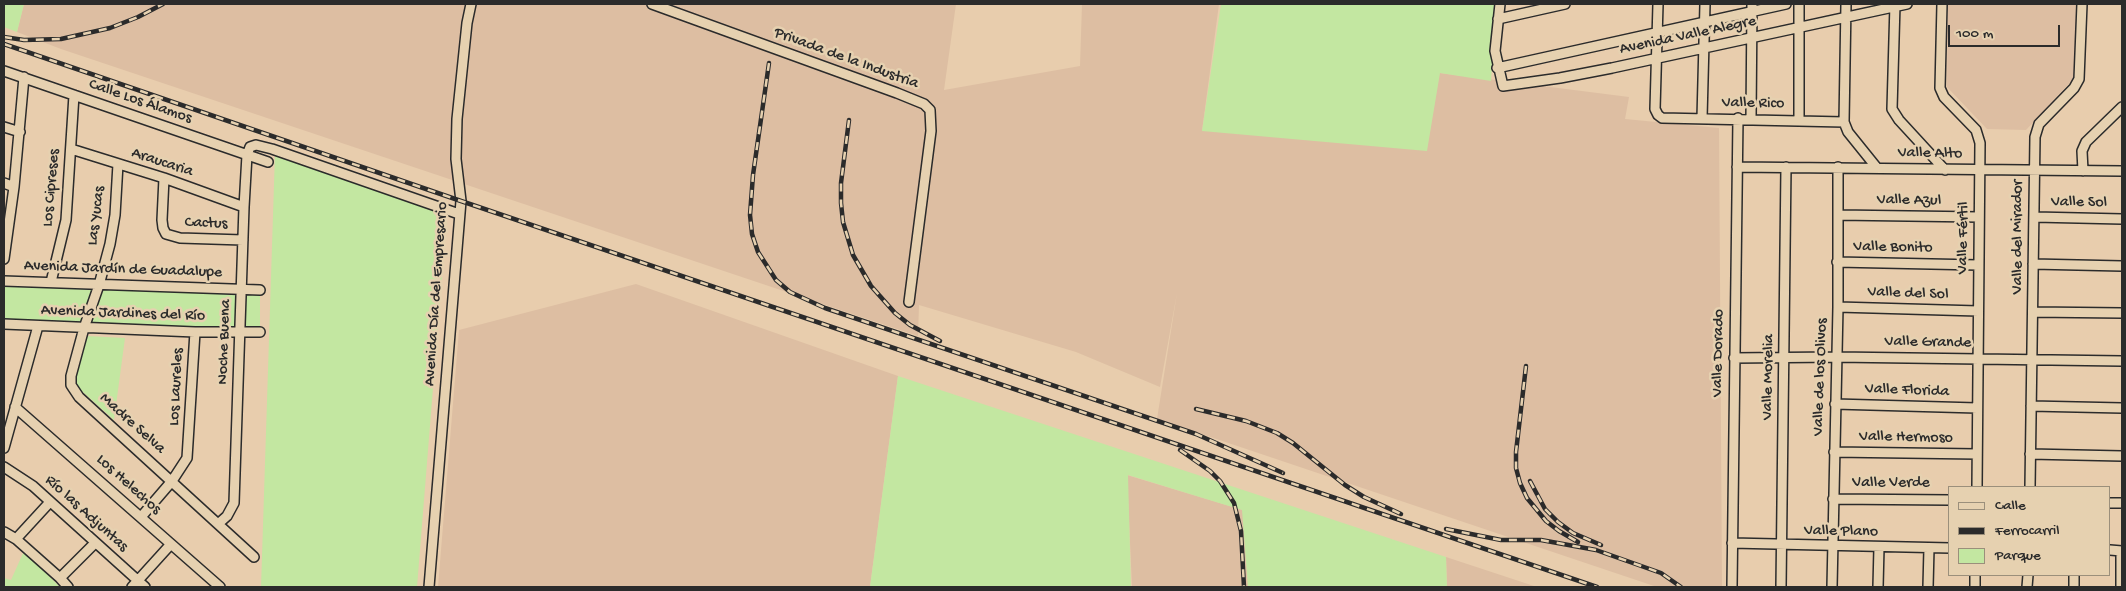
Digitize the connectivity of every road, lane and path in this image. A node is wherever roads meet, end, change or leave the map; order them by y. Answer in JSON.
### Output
{"nodes":[{"id":1,"x":471,"y":4,"type":"edge"},
{"id":2,"x":652,"y":4,"type":"edge"},
{"id":3,"x":1500,"y":4,"type":"edge"},
{"id":4,"x":1565,"y":4,"type":"edge"},
{"id":5,"x":1658,"y":4,"type":"edge"},
{"id":6,"x":1705,"y":4,"type":"edge"},
{"id":7,"x":1786,"y":4,"type":"edge"},
{"id":8,"x":1799,"y":4,"type":"edge"},
{"id":9,"x":1846,"y":4,"type":"edge"},
{"id":10,"x":1907,"y":4,"type":"edge"},
{"id":11,"x":1942,"y":4,"type":"edge"},
{"id":12,"x":2082,"y":4,"type":"edge"},
{"id":13,"x":1895,"y":5,"type":"edge"},
{"id":14,"x":1751,"y":8,"type":"edge"},
{"id":15,"x":1846,"y":18,"type":"junction"},
{"id":16,"x":1498,"y":19,"type":"junction"},
{"id":17,"x":1705,"y":22,"type":"junction"},
{"id":18,"x":1799,"y":27,"type":"junction"},
{"id":19,"x":1658,"y":31,"type":"junction"},
{"id":20,"x":1751,"y":37,"type":"junction"},
{"id":21,"x":1705,"y":46,"type":"junction"},
{"id":22,"x":1657,"y":58,"type":"junction"},
{"id":23,"x":1497,"y":68,"type":"junction"},
{"id":24,"x":4,"y":71,"type":"edge"},
{"id":25,"x":24,"y":78,"type":"junction"},
{"id":26,"x":74,"y":94,"type":"junction"},
{"id":27,"x":2122,"y":106,"type":"edge"},
{"id":28,"x":1702,"y":118,"type":"junction"},
{"id":29,"x":1738,"y":118,"type":"junction"},
{"id":30,"x":1751,"y":119,"type":"junction"},
{"id":31,"x":1799,"y":120,"type":"junction"},
{"id":32,"x":1844,"y":122,"type":"junction"},
{"id":33,"x":4,"y":127,"type":"edge"},
{"id":34,"x":20,"y":132,"type":"junction"},
{"id":35,"x":71,"y":149,"type":"junction"},
{"id":36,"x":247,"y":155,"type":"junction"},
{"id":37,"x":268,"y":162,"type":"dead end"},
{"id":38,"x":118,"y":164,"type":"junction"},
{"id":39,"x":1738,"y":167,"type":"junction"},
{"id":40,"x":1786,"y":167,"type":"junction"},
{"id":41,"x":1838,"y":167,"type":"junction"},
{"id":42,"x":1878,"y":168,"type":"junction"},
{"id":43,"x":1945,"y":170,"type":"junction"},
{"id":44,"x":1980,"y":170,"type":"junction"},
{"id":45,"x":2034,"y":170,"type":"junction"},
{"id":46,"x":2083,"y":171,"type":"junction"},
{"id":47,"x":2122,"y":171,"type":"edge"},
{"id":48,"x":164,"y":178,"type":"junction"},
{"id":49,"x":4,"y":183,"type":"edge"},
{"id":50,"x":14,"y":187,"type":"junction"},
{"id":51,"x":244,"y":207,"type":"junction"},
{"id":52,"x":459,"y":214,"type":"junction"},
{"id":53,"x":1838,"y":215,"type":"junction"},
{"id":54,"x":1979,"y":217,"type":"junction"},
{"id":55,"x":2034,"y":217,"type":"junction"},
{"id":56,"x":2122,"y":219,"type":"edge"},
{"id":57,"x":7,"y":224,"type":"edge"},
{"id":58,"x":243,"y":240,"type":"junction"},
{"id":59,"x":4,"y":259,"type":"edge"},
{"id":60,"x":1838,"y":262,"type":"junction"},
{"id":61,"x":2033,"y":264,"type":"junction"},
{"id":62,"x":1978,"y":265,"type":"junction"},
{"id":63,"x":2122,"y":266,"type":"edge"},
{"id":64,"x":4,"y":281,"type":"edge"},
{"id":65,"x":51,"y":282,"type":"junction"},
{"id":66,"x":99,"y":285,"type":"junction"},
{"id":67,"x":242,"y":289,"type":"junction"},
{"id":68,"x":260,"y":290,"type":"dead end"},
{"id":69,"x":909,"y":302,"type":"dead end"},
{"id":70,"x":1838,"y":307,"type":"junction"},
{"id":71,"x":1978,"y":311,"type":"junction"},
{"id":72,"x":2033,"y":312,"type":"junction"},
{"id":73,"x":2122,"y":313,"type":"edge"},
{"id":74,"x":4,"y":324,"type":"edge"},
{"id":75,"x":38,"y":326,"type":"junction"},
{"id":76,"x":84,"y":328,"type":"junction"},
{"id":77,"x":195,"y":332,"type":"junction"},
{"id":78,"x":241,"y":332,"type":"junction"},
{"id":79,"x":260,"y":332,"type":"dead end"},
{"id":80,"x":1837,"y":357,"type":"junction"},
{"id":81,"x":1734,"y":358,"type":"junction"},
{"id":82,"x":1785,"y":358,"type":"junction"},
{"id":83,"x":1977,"y":359,"type":"junction"},
{"id":84,"x":2032,"y":359,"type":"junction"},
{"id":85,"x":2122,"y":361,"type":"edge"},
{"id":86,"x":1835,"y":404,"type":"junction"},
{"id":87,"x":2031,"y":406,"type":"junction"},
{"id":88,"x":16,"y":407,"type":"junction"},
{"id":89,"x":1977,"y":408,"type":"junction"},
{"id":90,"x":2122,"y":408,"type":"edge"},
{"id":91,"x":4,"y":448,"type":"edge"},
{"id":92,"x":1834,"y":452,"type":"junction"},
{"id":93,"x":1977,"y":454,"type":"junction"},
{"id":94,"x":2030,"y":454,"type":"junction"},
{"id":95,"x":2122,"y":456,"type":"edge"},
{"id":96,"x":4,"y":467,"type":"edge"},
{"id":97,"x":172,"y":481,"type":"junction"},
{"id":98,"x":1976,"y":486,"type":"edge"},
{"id":99,"x":2030,"y":486,"type":"edge"},
{"id":100,"x":1833,"y":499,"type":"junction"},
{"id":101,"x":1948,"y":500,"type":"edge"},
{"id":102,"x":50,"y":502,"type":"junction"},
{"id":103,"x":141,"y":517,"type":"junction"},
{"id":104,"x":218,"y":524,"type":"junction"},
{"id":105,"x":4,"y":532,"type":"edge"},
{"id":106,"x":16,"y":539,"type":"junction"},
{"id":107,"x":95,"y":542,"type":"junction"},
{"id":108,"x":1732,"y":543,"type":"junction"},
{"id":109,"x":170,"y":544,"type":"junction"},
{"id":110,"x":1782,"y":546,"type":"junction"},
{"id":111,"x":1832,"y":546,"type":"junction"},
{"id":112,"x":1879,"y":547,"type":"junction"},
{"id":113,"x":1928,"y":548,"type":"junction"},
{"id":114,"x":1948,"y":548,"type":"edge"},
{"id":115,"x":2122,"y":550,"type":"edge"},
{"id":116,"x":254,"y":557,"type":"dead end"},
{"id":117,"x":60,"y":578,"type":"junction"},
{"id":118,"x":135,"y":584,"type":"edge"},
{"id":119,"x":68,"y":587,"type":"edge"},
{"id":120,"x":145,"y":587,"type":"edge"},
{"id":121,"x":220,"y":587,"type":"edge"},
{"id":122,"x":429,"y":587,"type":"edge"},
{"id":123,"x":1732,"y":587,"type":"edge"},
{"id":124,"x":1781,"y":587,"type":"edge"},
{"id":125,"x":1832,"y":587,"type":"edge"},
{"id":126,"x":1878,"y":587,"type":"edge"},
{"id":127,"x":1928,"y":587,"type":"edge"},
{"id":128,"x":2121,"y":587,"type":"edge"}],
"edges":[{"from":1,"to":52,"type":"street","name":"Avenida Día del Empresario"},
{"from":2,"to":69,"type":"street","name":"Privada de la Industria"},
{"from":3,"to":16,"type":"street"},
{"from":4,"to":16,"type":"street"},
{"from":5,"to":19,"type":"street"},
{"from":6,"to":17,"type":"street"},
{"from":7,"to":14,"type":"street","name":"Avenida Valle Alegre"},
{"from":8,"to":18,"type":"street"},
{"from":9,"to":15,"type":"street"},
{"from":10,"to":13,"type":"street","name":"Avenida Valle Alegre"},
{"from":11,"to":44,"type":"street","name":"Valle Fértil"},
{"from":12,"to":45,"type":"street","name":"Valle del Mirador"},
{"from":13,"to":15,"type":"street","name":"Avenida Valle Alegre"},
{"from":13,"to":43,"type":"street"},
{"from":14,"to":17,"type":"street","name":"Avenida Valle Alegre"},
{"from":14,"to":20,"type":"street"},
{"from":15,"to":18,"type":"street","name":"Avenida Valle Alegre"},
{"from":15,"to":32,"type":"street"},
{"from":16,"to":23,"type":"street"},
{"from":17,"to":19,"type":"street","name":"Avenida Valle Alegre"},
{"from":17,"to":21,"type":"street"},
{"from":18,"to":20,"type":"street","name":"Avenida Valle Alegre"},
{"from":18,"to":31,"type":"street"},
{"from":19,"to":22,"type":"street"},
{"from":19,"to":23,"type":"street","name":"Avenida Valle Alegre"},
{"from":20,"to":21,"type":"street","name":"Avenida Valle Alegre"},
{"from":20,"to":30,"type":"street"},
{"from":21,"to":22,"type":"street","name":"Avenida Valle Alegre"},
{"from":21,"to":28,"type":"street"},
{"from":22,"to":23,"type":"street","name":"Avenida Valle Alegre"},
{"from":22,"to":28,"type":"street","name":"Valle Rico"},
{"from":24,"to":25,"type":"street","name":"Calle Los Álamos"},
{"from":25,"to":26,"type":"street","name":"Calle Los Álamos"},
{"from":25,"to":34,"type":"street"},
{"from":26,"to":35,"type":"street","name":"Los Cipreses"},
{"from":26,"to":36,"type":"street","name":"Calle Los Álamos"},
{"from":27,"to":46,"type":"street"},
{"from":28,"to":29,"type":"street","name":"Valle Rico"},
{"from":29,"to":30,"type":"street","name":"Valle Rico"},
{"from":29,"to":39,"type":"street","name":"Valle Dorado"},
{"from":30,"to":31,"type":"street","name":"Valle Rico"},
{"from":31,"to":32,"type":"street","name":"Valle Rico"},
{"from":32,"to":42,"type":"street"},
{"from":33,"to":34,"type":"street"},
{"from":34,"to":50,"type":"street"},
{"from":35,"to":38,"type":"street","name":"Araucaria"},
{"from":35,"to":65,"type":"street","name":"Los Cipreses"},
{"from":36,"to":37,"type":"street","name":"Calle Los Álamos"},
{"from":36,"to":51,"type":"street","name":"Noche Buena"},
{"from":36,"to":52,"type":"street"},
{"from":38,"to":48,"type":"street","name":"Araucaria"},
{"from":38,"to":66,"type":"street","name":"Las Yucas"},
{"from":39,"to":40,"type":"street","name":"Valle Alto"},
{"from":39,"to":81,"type":"street","name":"Valle Dorado"},
{"from":40,"to":41,"type":"street","name":"Valle Alto"},
{"from":40,"to":82,"type":"street","name":"Valle Morelia"},
{"from":41,"to":42,"type":"street","name":"Valle Alto"},
{"from":41,"to":53,"type":"street","name":"Valle de los Olivos"},
{"from":42,"to":43,"type":"street","name":"Valle Alto"},
{"from":43,"to":44,"type":"street","name":"Valle Alto"},
{"from":44,"to":45,"type":"street","name":"Valle Alto"},
{"from":44,"to":54,"type":"street","name":"Valle Fértil"},
{"from":45,"to":46,"type":"street","name":"Valle Alto"},
{"from":45,"to":55,"type":"street","name":"Valle del Mirador"},
{"from":46,"to":47,"type":"street","name":"Valle Alto"},
{"from":48,"to":51,"type":"street","name":"Araucaria"},
{"from":48,"to":58,"type":"street","name":"Cactus"},
{"from":49,"to":50,"type":"street"},
{"from":50,"to":57,"type":"street"},
{"from":51,"to":58,"type":"street","name":"Noche Buena"},
{"from":52,"to":122,"type":"street","name":"Avenida Día del Empresario"},
{"from":53,"to":54,"type":"street","name":"Valle Azul"},
{"from":53,"to":60,"type":"street","name":"Valle de los Olivos"},
{"from":54,"to":62,"type":"street","name":"Valle Fértil"},
{"from":55,"to":56,"type":"street","name":"Valle Sol"},
{"from":55,"to":61,"type":"street","name":"Valle del Mirador"},
{"from":57,"to":59,"type":"street"},
{"from":58,"to":67,"type":"street","name":"Noche Buena"},
{"from":60,"to":62,"type":"street","name":"Valle Bonito"},
{"from":60,"to":70,"type":"street","name":"Valle de los Olivos"},
{"from":61,"to":63,"type":"street"},
{"from":61,"to":72,"type":"street","name":"Valle del Mirador"},
{"from":62,"to":71,"type":"street","name":"Valle Fértil"},
{"from":64,"to":65,"type":"street","name":"Avenida Jardín de Guadalupe"},
{"from":65,"to":66,"type":"street","name":"Avenida Jardín de Guadalupe"},
{"from":66,"to":67,"type":"street","name":"Avenida Jardín de Guadalupe"},
{"from":66,"to":76,"type":"street","name":"Las Yucas"},
{"from":67,"to":68,"type":"street","name":"Avenida Jardín de Guadalupe"},
{"from":67,"to":78,"type":"street","name":"Noche Buena"},
{"from":70,"to":71,"type":"street","name":"Valle del Sol"},
{"from":70,"to":80,"type":"street","name":"Valle de los Olivos"},
{"from":71,"to":83,"type":"street","name":"Valle Fértil"},
{"from":72,"to":73,"type":"street"},
{"from":72,"to":84,"type":"street","name":"Valle del Mirador"},
{"from":74,"to":75,"type":"street","name":"Avenida Jardines del Río"},
{"from":75,"to":76,"type":"street","name":"Avenida Jardines del Río"},
{"from":75,"to":88,"type":"street"},
{"from":76,"to":77,"type":"street","name":"Avenida Jardines del Río"},
{"from":76,"to":97,"type":"street","name":"Madre Selva"},
{"from":77,"to":78,"type":"street","name":"Avenida Jardines del Río"},
{"from":77,"to":97,"type":"street","name":"Los Laureles"},
{"from":78,"to":79,"type":"street","name":"Avenida Jardines del Río"},
{"from":78,"to":104,"type":"street","name":"Noche Buena"},
{"from":80,"to":82,"type":"street","name":"Valle Grande"},
{"from":80,"to":83,"type":"street","name":"Valle Grande"},
{"from":80,"to":86,"type":"street","name":"Valle de los Olivos"},
{"from":81,"to":82,"type":"street","name":"Valle Grande"},
{"from":81,"to":108,"type":"street","name":"Valle Dorado"},
{"from":82,"to":110,"type":"street","name":"Valle Morelia"},
{"from":83,"to":84,"type":"street","name":"Valle Grande"},
{"from":83,"to":89,"type":"street","name":"Valle Fértil"},
{"from":84,"to":85,"type":"street","name":"Valle Grande"},
{"from":84,"to":87,"type":"street","name":"Valle del Mirador"},
{"from":86,"to":89,"type":"street","name":"Valle Florida"},
{"from":86,"to":92,"type":"street","name":"Valle de los Olivos"},
{"from":87,"to":90,"type":"street"},
{"from":87,"to":94,"type":"street","name":"Valle del Mirador"},
{"from":88,"to":91,"type":"street"},
{"from":88,"to":103,"type":"street","name":"Los Helechos"},
{"from":89,"to":93,"type":"street","name":"Valle Fértil"},
{"from":92,"to":93,"type":"street","name":"Valle Hermoso"},
{"from":92,"to":100,"type":"street","name":"Valle de los Olivos"},
{"from":93,"to":98,"type":"street","name":"Valle Fértil"},
{"from":94,"to":95,"type":"street"},
{"from":94,"to":99,"type":"street","name":"Valle del Mirador"},
{"from":96,"to":102,"type":"street","name":"Río las Adjuntas"},
{"from":97,"to":103,"type":"street","name":"Los Laureles"},
{"from":97,"to":104,"type":"street","name":"Madre Selva"},
{"from":100,"to":101,"type":"street","name":"Valle Verde"},
{"from":100,"to":111,"type":"street","name":"Valle de los Olivos"},
{"from":102,"to":106,"type":"street"},
{"from":102,"to":107,"type":"street","name":"Río las Adjuntas"},
{"from":103,"to":109,"type":"street","name":"Los Helechos"},
{"from":104,"to":116,"type":"street","name":"Madre Selva"},
{"from":105,"to":106,"type":"street"},
{"from":106,"to":117,"type":"street"},
{"from":107,"to":117,"type":"street"},
{"from":107,"to":118,"type":"street","name":"Río las Adjuntas"},
{"from":108,"to":110,"type":"street","name":"Valle Plano"},
{"from":108,"to":123,"type":"street","name":"Valle Dorado"},
{"from":109,"to":118,"type":"street"},
{"from":109,"to":121,"type":"street","name":"Los Helechos"},
{"from":110,"to":111,"type":"street","name":"Valle Plano"},
{"from":110,"to":124,"type":"street","name":"Valle Morelia"},
{"from":111,"to":112,"type":"street","name":"Valle Plano"},
{"from":111,"to":125,"type":"street","name":"Valle de los Olivos"},
{"from":112,"to":113,"type":"street","name":"Valle Plano"},
{"from":112,"to":126,"type":"street"},
{"from":113,"to":114,"type":"street","name":"Valle Plano"},
{"from":113,"to":127,"type":"street"},
{"from":115,"to":128,"type":"street"},
{"from":117,"to":119,"type":"street"},
{"from":118,"to":120,"type":"street","name":"Río las Adjuntas"}]}
